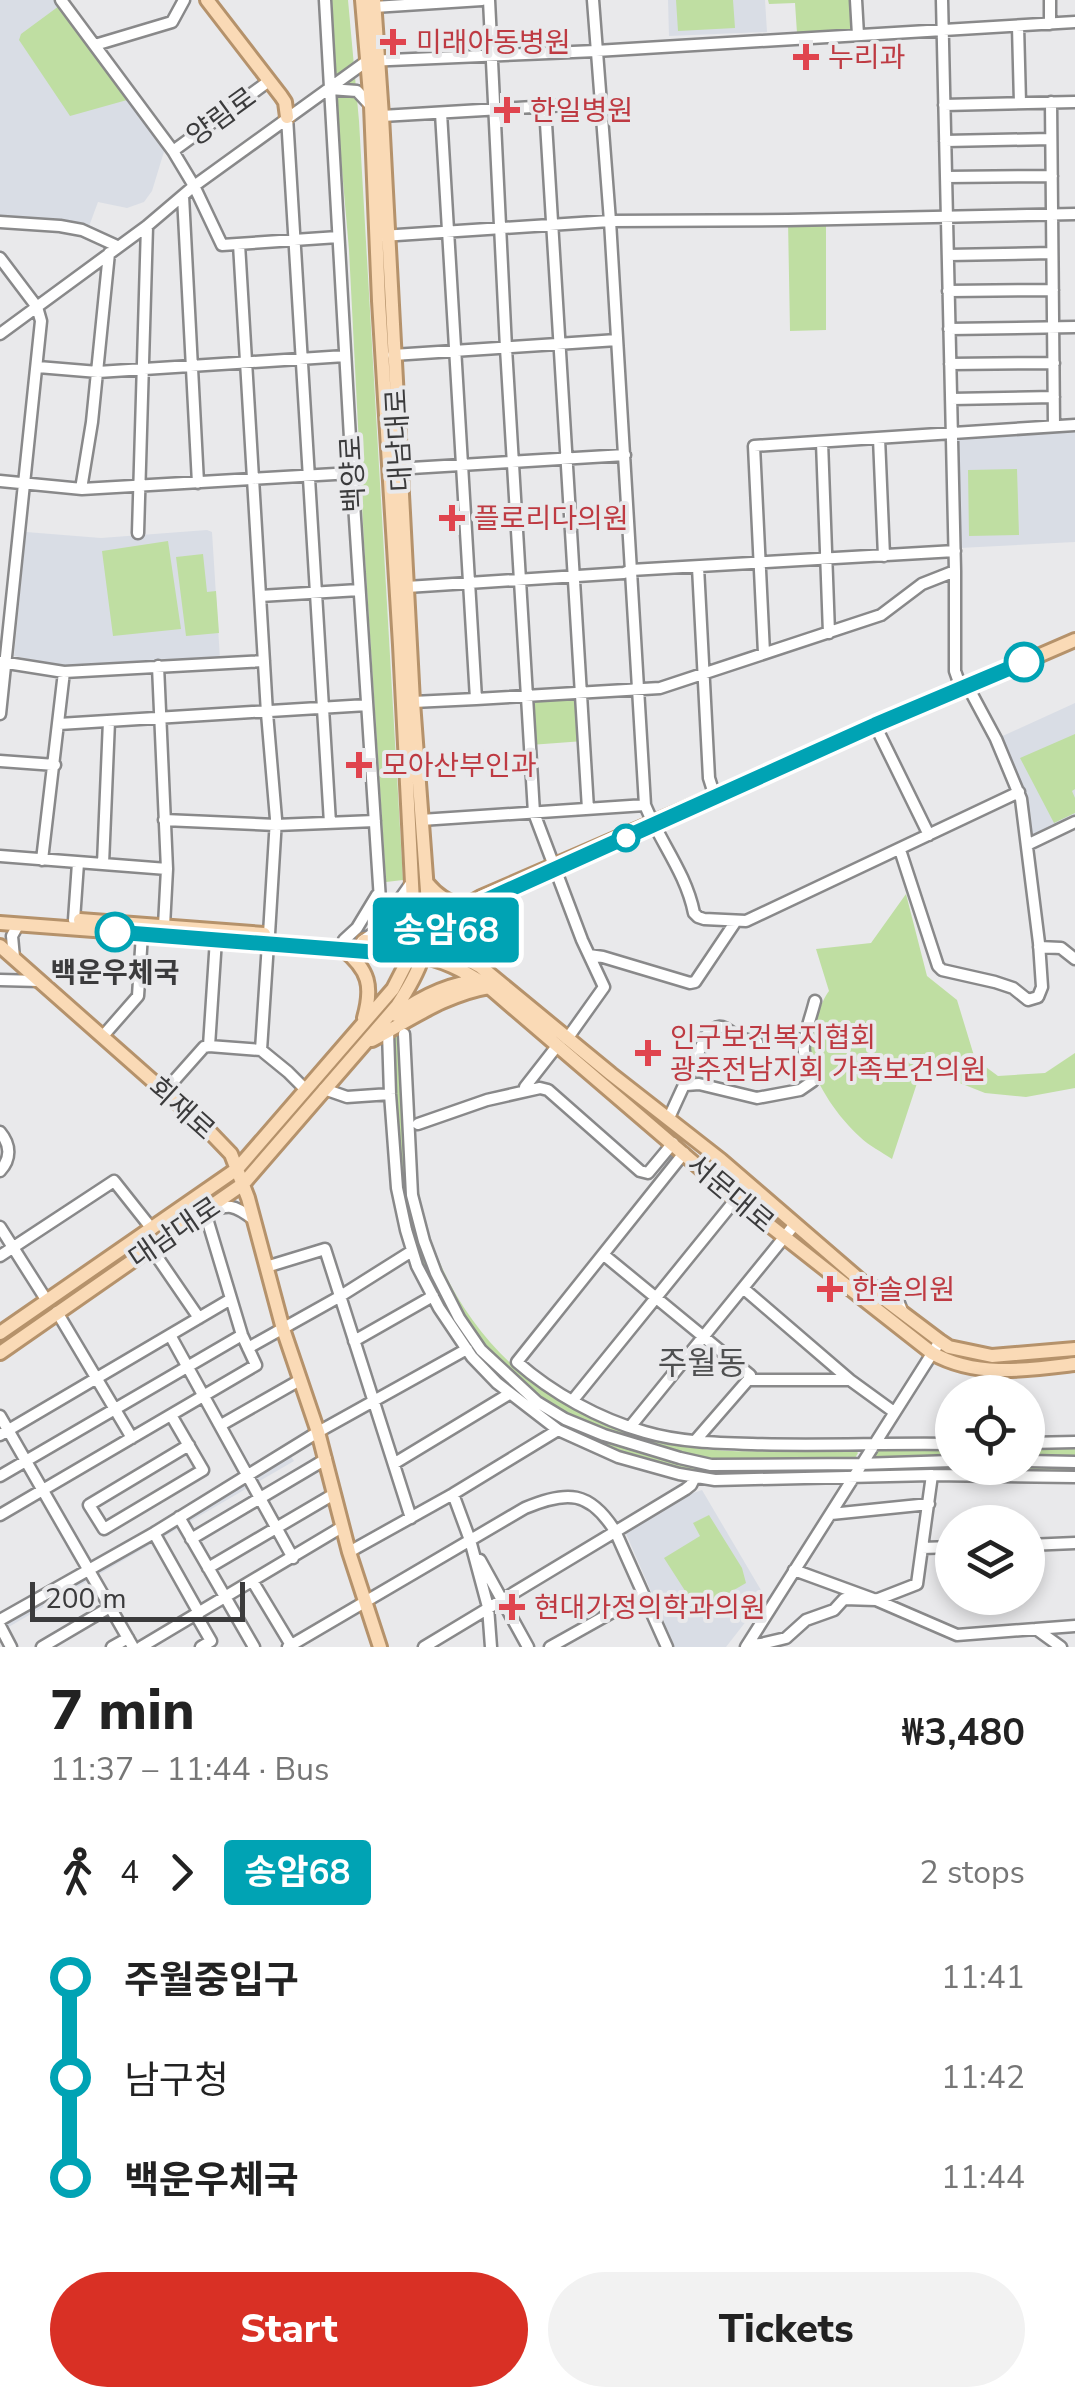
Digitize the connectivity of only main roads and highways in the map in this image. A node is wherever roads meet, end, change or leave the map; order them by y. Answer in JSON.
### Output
{"nodes":[{"id":1,"x":207,"y":0,"type":"edge"},
{"id":2,"x":370,"y":2,"type":"edge"},
{"id":3,"x":372,"y":61,"type":"junction"},
{"id":4,"x":287,"y":117,"type":"road end"},
{"id":5,"x":382,"y":236,"type":"junction"},
{"id":6,"x":395,"y":469,"type":"junction"},
{"id":7,"x":1075,"y":640,"type":"edge"},
{"id":8,"x":413,"y":884,"type":"junction"},
{"id":9,"x":464,"y":909,"type":"junction"},
{"id":10,"x":0,"y":919,"type":"edge"},
{"id":11,"x":268,"y":939,"type":"junction"},
{"id":12,"x":343,"y":944,"type":"junction"},
{"id":13,"x":0,"y":946,"type":"edge"},
{"id":14,"x":422,"y":949,"type":"junction"},
{"id":15,"x":483,"y":978,"type":"junction"},
{"id":16,"x":362,"y":1026,"type":"junction"},
{"id":17,"x":383,"y":1030,"type":"junction"},
{"id":18,"x":562,"y":1042,"type":"junction"},
{"id":19,"x":238,"y":1169,"type":"junction"},
{"id":20,"x":243,"y":1184,"type":"junction"},
{"id":21,"x":52,"y":1306,"type":"junction"},
{"id":22,"x":0,"y":1333,"type":"edge"},
{"id":23,"x":936,"y":1347,"type":"junction"},
{"id":24,"x":1075,"y":1349,"type":"edge"},
{"id":25,"x":0,"y":1353,"type":"edge"},
{"id":26,"x":1075,"y":1364,"type":"edge"},
{"id":27,"x":380,"y":1647,"type":"edge"}],
"edges":[{"from":1,"to":4,"type":"main road","name":"양림로"},
{"from":2,"to":3,"type":"main road","name":"대남대로"},
{"from":3,"to":5,"type":"main road","name":"대남대로"},
{"from":3,"to":5,"type":"main road","name":"대남대로"},
{"from":5,"to":6,"type":"main road","name":"대남대로"},
{"from":5,"to":6,"type":"main road","name":"대남대로"},
{"from":6,"to":8,"type":"main road","name":"대남대로"},
{"from":6,"to":8,"type":"main road","name":"대남대로"},
{"from":7,"to":9,"type":"main road"},
{"from":8,"to":9,"type":"main road"},
{"from":8,"to":14,"type":"main road","name":"대남대로"},
{"from":9,"to":14,"type":"main road"},
{"from":9,"to":15,"type":"main road"},
{"from":10,"to":11,"type":"main road"},
{"from":10,"to":11,"type":"main road"},
{"from":11,"to":12,"type":"main road"},
{"from":12,"to":14,"type":"main road"},
{"from":12,"to":14,"type":"main road"},
{"from":12,"to":16,"type":"main road"},
{"from":13,"to":19,"type":"main road","name":"회재로"},
{"from":14,"to":15,"type":"main road","name":"서문대로"},
{"from":14,"to":16,"type":"main road","name":"대남대로"},
{"from":14,"to":17,"type":"main road","name":"대남대로"},
{"from":15,"to":17,"type":"main road"},
{"from":15,"to":18,"type":"main road","name":"서문대로"},
{"from":15,"to":18,"type":"main road","name":"서문대로"},
{"from":16,"to":19,"type":"main road","name":"대남대로"},
{"from":17,"to":20,"type":"main road","name":"대남대로"},
{"from":18,"to":23,"type":"main road","name":"서문대로"},
{"from":18,"to":23,"type":"main road","name":"서문대로"},
{"from":19,"to":20,"type":"main road","name":"회재로"},
{"from":19,"to":21,"type":"main road","name":"대남대로"},
{"from":20,"to":21,"type":"main road","name":"대남대로"},
{"from":20,"to":27,"type":"main road","name":"회재로"},
{"from":21,"to":22,"type":"main road","name":"대남대로"},
{"from":21,"to":25,"type":"main road","name":"대남대로"},
{"from":23,"to":24,"type":"main road","name":"서문대로"},
{"from":23,"to":26,"type":"main road","name":"서문대로"}]}
